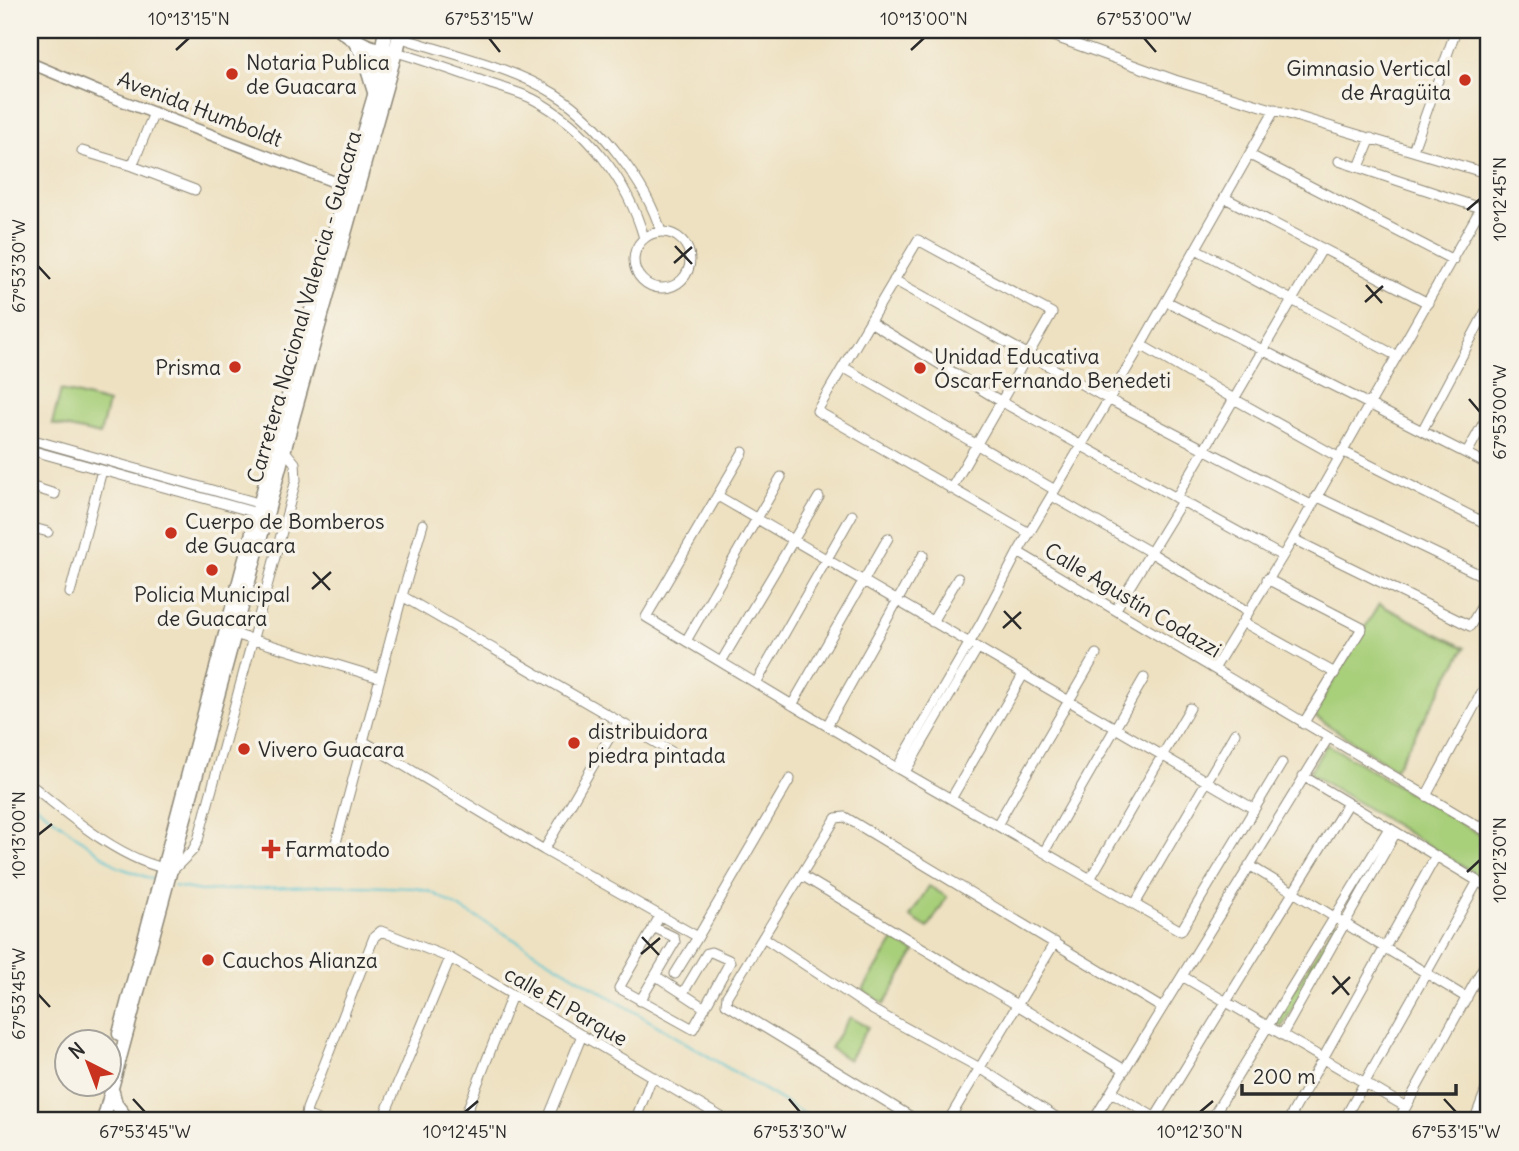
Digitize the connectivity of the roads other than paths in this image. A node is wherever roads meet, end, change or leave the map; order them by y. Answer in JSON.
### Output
{"nodes":[{"id":1,"x":341,"y":30,"type":"edge"},
{"id":2,"x":1036,"y":30,"type":"edge"},
{"id":3,"x":1456,"y":30,"type":"edge"},
{"id":4,"x":391,"y":32,"type":"edge"},
{"id":5,"x":355,"y":41,"type":"junction"},
{"id":6,"x":389,"y":52,"type":"junction"},
{"id":7,"x":30,"y":63,"type":"edge"},
{"id":8,"x":375,"y":92,"type":"junction"},
{"id":9,"x":1275,"y":109,"type":"junction"},
{"id":10,"x":154,"y":113,"type":"junction"},
{"id":11,"x":1371,"y":138,"type":"junction"},
{"id":12,"x":1413,"y":150,"type":"junction"},
{"id":13,"x":82,"y":151,"type":"dead end"},
{"id":14,"x":1250,"y":155,"type":"junction"},
{"id":15,"x":1339,"y":161,"type":"dead end"},
{"id":16,"x":132,"y":166,"type":"junction"},
{"id":17,"x":1359,"y":167,"type":"junction"},
{"id":18,"x":1489,"y":174,"type":"edge"},
{"id":19,"x":353,"y":189,"type":"junction"},
{"id":20,"x":195,"y":190,"type":"dead end"},
{"id":21,"x":1489,"y":194,"type":"edge"},
{"id":22,"x":1225,"y":198,"type":"junction"},
{"id":23,"x":1485,"y":210,"type":"edge"},
{"id":24,"x":662,"y":232,"type":"junction"},
{"id":25,"x":644,"y":238,"type":"junction"},
{"id":26,"x":1196,"y":249,"type":"junction"},
{"id":27,"x":1322,"y":249,"type":"junction"},
{"id":28,"x":1453,"y":260,"type":"junction"},
{"id":29,"x":894,"y":280,"type":"junction"},
{"id":30,"x":1166,"y":301,"type":"junction"},
{"id":31,"x":1292,"y":301,"type":"junction"},
{"id":32,"x":1427,"y":303,"type":"junction"},
{"id":33,"x":1489,"y":305,"type":"edge"},
{"id":34,"x":870,"y":322,"type":"junction"},
{"id":35,"x":1141,"y":345,"type":"junction"},
{"id":36,"x":1264,"y":349,"type":"junction"},
{"id":37,"x":1028,"y":355,"type":"junction"},
{"id":38,"x":1397,"y":356,"type":"junction"},
{"id":39,"x":843,"y":367,"type":"junction"},
{"id":40,"x":1108,"y":399,"type":"junction"},
{"id":41,"x":1234,"y":400,"type":"junction"},
{"id":42,"x":1002,"y":402,"type":"junction"},
{"id":43,"x":1368,"y":405,"type":"junction"},
{"id":44,"x":1489,"y":413,"type":"edge"},
{"id":45,"x":1422,"y":431,"type":"junction"},
{"id":46,"x":30,"y":439,"type":"edge"},
{"id":47,"x":1081,"y":443,"type":"junction"},
{"id":48,"x":978,"y":445,"type":"junction"},
{"id":49,"x":1204,"y":449,"type":"junction"},
{"id":50,"x":30,"y":450,"type":"edge"},
{"id":51,"x":285,"y":451,"type":"junction"},
{"id":52,"x":743,"y":452,"type":"dead end"},
{"id":53,"x":1467,"y":453,"type":"junction"},
{"id":54,"x":1340,"y":454,"type":"junction"},
{"id":55,"x":1489,"y":465,"type":"edge"},
{"id":56,"x":102,"y":470,"type":"junction"},
{"id":57,"x":781,"y":477,"type":"dead end"},
{"id":58,"x":30,"y":486,"type":"edge"},
{"id":59,"x":951,"y":489,"type":"junction"},
{"id":60,"x":1053,"y":493,"type":"junction"},
{"id":61,"x":55,"y":494,"type":"dead end"},
{"id":62,"x":718,"y":496,"type":"junction"},
{"id":63,"x":1316,"y":496,"type":"junction"},
{"id":64,"x":818,"y":497,"type":"dead end"},
{"id":65,"x":1179,"y":499,"type":"junction"},
{"id":66,"x":1311,"y":505,"type":"junction"},
{"id":67,"x":264,"y":510,"type":"junction"},
{"id":68,"x":852,"y":515,"type":"dead end"},
{"id":69,"x":757,"y":519,"type":"junction"},
{"id":70,"x":423,"y":524,"type":"dead end"},
{"id":71,"x":1489,"y":525,"type":"edge"},
{"id":72,"x":30,"y":527,"type":"edge"},
{"id":73,"x":48,"y":532,"type":"dead end"},
{"id":74,"x":1029,"y":533,"type":"junction"},
{"id":75,"x":888,"y":538,"type":"dead end"},
{"id":76,"x":1293,"y":539,"type":"junction"},
{"id":77,"x":793,"y":540,"type":"junction"},
{"id":78,"x":1018,"y":552,"type":"junction"},
{"id":79,"x":1150,"y":552,"type":"junction"},
{"id":80,"x":923,"y":555,"type":"dead end"},
{"id":81,"x":1282,"y":556,"type":"junction"},
{"id":82,"x":827,"y":560,"type":"junction"},
{"id":83,"x":958,"y":578,"type":"dead end"},
{"id":84,"x":1268,"y":579,"type":"junction"},
{"id":85,"x":1489,"y":579,"type":"edge"},
{"id":86,"x":863,"y":582,"type":"junction"},
{"id":87,"x":71,"y":593,"type":"dead end"},
{"id":88,"x":1489,"y":594,"type":"edge"},
{"id":89,"x":402,"y":596,"type":"junction"},
{"id":90,"x":897,"y":601,"type":"junction"},
{"id":91,"x":1116,"y":610,"type":"junction"},
{"id":92,"x":1248,"y":612,"type":"junction"},
{"id":93,"x":932,"y":622,"type":"junction"},
{"id":94,"x":1243,"y":622,"type":"junction"},
{"id":95,"x":231,"y":633,"type":"junction"},
{"id":96,"x":254,"y":640,"type":"junction"},
{"id":97,"x":686,"y":641,"type":"junction"},
{"id":98,"x":973,"y":646,"type":"junction"},
{"id":99,"x":1096,"y":653,"type":"dead end"},
{"id":100,"x":721,"y":662,"type":"junction"},
{"id":101,"x":1214,"y":669,"type":"junction"},
{"id":102,"x":1335,"y":673,"type":"junction"},
{"id":103,"x":1023,"y":675,"type":"junction"},
{"id":104,"x":380,"y":678,"type":"junction"},
{"id":105,"x":1144,"y":678,"type":"dead end"},
{"id":106,"x":1489,"y":679,"type":"edge"},
{"id":107,"x":756,"y":683,"type":"junction"},
{"id":108,"x":1068,"y":702,"type":"junction"},
{"id":109,"x":792,"y":705,"type":"junction"},
{"id":110,"x":1190,"y":708,"type":"dead end"},
{"id":111,"x":620,"y":721,"type":"junction"},
{"id":112,"x":1303,"y":724,"type":"junction"},
{"id":113,"x":827,"y":726,"type":"junction"},
{"id":114,"x":1115,"y":729,"type":"junction"},
{"id":115,"x":1235,"y":733,"type":"dead end"},
{"id":116,"x":1328,"y":738,"type":"junction"},
{"id":117,"x":363,"y":741,"type":"junction"},
{"id":118,"x":1162,"y":756,"type":"junction"},
{"id":119,"x":684,"y":760,"type":"dead end"},
{"id":120,"x":1282,"y":763,"type":"dead end"},
{"id":121,"x":901,"y":770,"type":"junction"},
{"id":122,"x":1303,"y":776,"type":"junction"},
{"id":123,"x":790,"y":779,"type":"dead end"},
{"id":124,"x":1207,"y":782,"type":"junction"},
{"id":125,"x":30,"y":784,"type":"edge"},
{"id":126,"x":1426,"y":796,"type":"junction"},
{"id":127,"x":951,"y":799,"type":"junction"},
{"id":128,"x":1348,"y":803,"type":"junction"},
{"id":129,"x":1254,"y":809,"type":"junction"},
{"id":130,"x":1489,"y":814,"type":"edge"},
{"id":131,"x":997,"y":825,"type":"junction"},
{"id":132,"x":1392,"y":830,"type":"junction"},
{"id":133,"x":1485,"y":831,"type":"edge"},
{"id":134,"x":544,"y":849,"type":"junction"},
{"id":135,"x":334,"y":850,"type":"dead end"},
{"id":136,"x":1044,"y":852,"type":"junction"},
{"id":137,"x":1436,"y":856,"type":"junction"},
{"id":138,"x":1249,"y":865,"type":"junction"},
{"id":139,"x":801,"y":875,"type":"junction"},
{"id":140,"x":165,"y":878,"type":"junction"},
{"id":141,"x":1090,"y":878,"type":"junction"},
{"id":142,"x":1478,"y":881,"type":"junction"},
{"id":143,"x":1489,"y":888,"type":"edge"},
{"id":144,"x":1293,"y":892,"type":"junction"},
{"id":145,"x":1135,"y":904,"type":"junction"},
{"id":146,"x":660,"y":916,"type":"junction"},
{"id":147,"x":1334,"y":917,"type":"junction"},
{"id":148,"x":1345,"y":924,"type":"junction"},
{"id":149,"x":653,"y":927,"type":"junction"},
{"id":150,"x":698,"y":937,"type":"junction"},
{"id":151,"x":763,"y":937,"type":"junction"},
{"id":152,"x":1055,"y":943,"type":"junction"},
{"id":153,"x":1385,"y":948,"type":"junction"},
{"id":154,"x":1489,"y":957,"type":"edge"},
{"id":155,"x":450,"y":958,"type":"junction"},
{"id":156,"x":1426,"y":973,"type":"junction"},
{"id":157,"x":675,"y":974,"type":"dead end"},
{"id":158,"x":656,"y":976,"type":"junction"},
{"id":159,"x":1182,"y":976,"type":"junction"},
{"id":160,"x":683,"y":993,"type":"junction"},
{"id":161,"x":512,"y":995,"type":"junction"},
{"id":162,"x":1467,"y":998,"type":"junction"},
{"id":163,"x":1227,"y":1000,"type":"junction"},
{"id":164,"x":640,"y":1001,"type":"junction"},
{"id":165,"x":1017,"y":1005,"type":"junction"},
{"id":166,"x":705,"y":1008,"type":"junction"},
{"id":167,"x":1162,"y":1008,"type":"junction"},
{"id":168,"x":1268,"y":1025,"type":"junction"},
{"id":169,"x":121,"y":1028,"type":"edge"},
{"id":170,"x":1283,"y":1033,"type":"junction"},
{"id":171,"x":582,"y":1035,"type":"junction"},
{"id":172,"x":122,"y":1038,"type":"edge"},
{"id":173,"x":1324,"y":1057,"type":"junction"},
{"id":174,"x":980,"y":1068,"type":"junction"},
{"id":175,"x":1125,"y":1070,"type":"junction"},
{"id":176,"x":652,"y":1077,"type":"junction"},
{"id":177,"x":1365,"y":1082,"type":"junction"},
{"id":178,"x":1489,"y":1082,"type":"edge"},
{"id":179,"x":1111,"y":1092,"type":"junction"},
{"id":180,"x":105,"y":1098,"type":"edge"},
{"id":181,"x":107,"y":1098,"type":"edge"},
{"id":182,"x":114,"y":1098,"type":"edge"},
{"id":183,"x":1406,"y":1107,"type":"junction"},
{"id":184,"x":722,"y":1120,"type":"edge"},
{"id":185,"x":1156,"y":1120,"type":"edge"},
{"id":186,"x":96,"y":1121,"type":"edge"},
{"id":187,"x":103,"y":1121,"type":"edge"},
{"id":188,"x":129,"y":1121,"type":"edge"},
{"id":189,"x":320,"y":1121,"type":"edge"},
{"id":190,"x":382,"y":1121,"type":"edge"},
{"id":191,"x":463,"y":1121,"type":"edge"},
{"id":192,"x":547,"y":1121,"type":"edge"},
{"id":193,"x":635,"y":1121,"type":"edge"},
{"id":194,"x":918,"y":1121,"type":"edge"},
{"id":195,"x":948,"y":1121,"type":"edge"},
{"id":196,"x":1062,"y":1121,"type":"edge"},
{"id":197,"x":1093,"y":1121,"type":"edge"},
{"id":198,"x":1210,"y":1121,"type":"edge"},
{"id":199,"x":1288,"y":1121,"type":"edge"},
{"id":200,"x":1343,"y":1121,"type":"edge"},
{"id":201,"x":1398,"y":1121,"type":"edge"},
{"id":202,"x":1474,"y":1121,"type":"edge"}],
"edges":[{"from":1,"to":5,"type":"main road"},
{"from":2,"to":9,"type":"street"},
{"from":3,"to":12,"type":"street"},
{"from":4,"to":6,"type":"main road","name":"Carretera Nacional Valencia - Guacara"},
{"from":4,"to":24,"type":"street"},
{"from":5,"to":6,"type":"main road"},
{"from":5,"to":8,"type":"main road"},
{"from":6,"to":8,"type":"main road","name":"Carretera Nacional Valencia - Guacara"},
{"from":6,"to":19,"type":"main road","name":"Carretera Nacional Valencia - Guacara"},
{"from":6,"to":25,"type":"street"},
{"from":7,"to":10,"type":"street","name":"Avenida Humboldt"},
{"from":8,"to":19,"type":"main road","name":"Carretera Nacional Valencia - Guacara"},
{"from":9,"to":11,"type":"street"},
{"from":9,"to":14,"type":"street","name":"Calle Agustín Codazzi"},
{"from":10,"to":16,"type":"street"},
{"from":10,"to":19,"type":"street","name":"Avenida Humboldt"},
{"from":11,"to":12,"type":"street"},
{"from":11,"to":17,"type":"street"},
{"from":12,"to":18,"type":"street"},
{"from":13,"to":16,"type":"street"},
{"from":14,"to":22,"type":"street","name":"Calle Agustín Codazzi"},
{"from":14,"to":28,"type":"street"},
{"from":15,"to":17,"type":"street"},
{"from":16,"to":20,"type":"street"},
{"from":17,"to":23,"type":"street"},
{"from":19,"to":51,"type":"main road","name":"Carretera Nacional Valencia - Guacara"},
{"from":19,"to":67,"type":"main road","name":"Carretera Nacional Valencia - Guacara"},
{"from":21,"to":23,"type":"street"},
{"from":22,"to":26,"type":"street","name":"Calle Agustín Codazzi"},
{"from":22,"to":27,"type":"street"},
{"from":23,"to":28,"type":"street"},
{"from":24,"to":25,"type":"street"},
{"from":24,"to":25,"type":"street"},
{"from":26,"to":30,"type":"street","name":"Calle Agustín Codazzi"},
{"from":26,"to":31,"type":"street"},
{"from":27,"to":31,"type":"street"},
{"from":27,"to":32,"type":"street"},
{"from":28,"to":32,"type":"street"},
{"from":29,"to":34,"type":"street"},
{"from":29,"to":37,"type":"street"},
{"from":29,"to":37,"type":"street"},
{"from":30,"to":35,"type":"street","name":"Calle Agustín Codazzi"},
{"from":30,"to":36,"type":"street"},
{"from":31,"to":36,"type":"street"},
{"from":31,"to":38,"type":"street"},
{"from":32,"to":38,"type":"street"},
{"from":33,"to":45,"type":"street"},
{"from":34,"to":39,"type":"street"},
{"from":34,"to":42,"type":"street"},
{"from":35,"to":40,"type":"street","name":"Calle Agustín Codazzi"},
{"from":35,"to":41,"type":"street"},
{"from":36,"to":41,"type":"street"},
{"from":36,"to":43,"type":"street"},
{"from":37,"to":40,"type":"street"},
{"from":37,"to":42,"type":"street"},
{"from":38,"to":43,"type":"street"},
{"from":39,"to":48,"type":"street"},
{"from":39,"to":59,"type":"street"},
{"from":40,"to":47,"type":"street","name":"Calle Agustín Codazzi"},
{"from":40,"to":49,"type":"street"},
{"from":41,"to":49,"type":"street"},
{"from":41,"to":54,"type":"street"},
{"from":42,"to":47,"type":"street"},
{"from":42,"to":48,"type":"street"},
{"from":43,"to":45,"type":"street"},
{"from":43,"to":54,"type":"street"},
{"from":44,"to":53,"type":"street"},
{"from":45,"to":53,"type":"street"},
{"from":46,"to":67,"type":"street"},
{"from":47,"to":60,"type":"street","name":"Calle Agustín Codazzi"},
{"from":47,"to":65,"type":"street"},
{"from":48,"to":59,"type":"street"},
{"from":48,"to":60,"type":"street"},
{"from":49,"to":65,"type":"street"},
{"from":49,"to":66,"type":"street"},
{"from":50,"to":56,"type":"street"},
{"from":51,"to":67,"type":"main road","name":"Carretera Nacional Valencia - Guacara"},
{"from":51,"to":96,"type":"street"},
{"from":52,"to":62,"type":"street"},
{"from":53,"to":55,"type":"street"},
{"from":54,"to":63,"type":"street"},
{"from":54,"to":71,"type":"street"},
{"from":56,"to":67,"type":"street"},
{"from":56,"to":87,"type":"street"},
{"from":57,"to":69,"type":"street"},
{"from":58,"to":61,"type":"street"},
{"from":59,"to":74,"type":"street"},
{"from":60,"to":74,"type":"street","name":"Calle Agustín Codazzi"},
{"from":60,"to":79,"type":"street"},
{"from":62,"to":69,"type":"street"},
{"from":62,"to":97,"type":"street"},
{"from":63,"to":66,"type":"street"},
{"from":63,"to":85,"type":"street"},
{"from":64,"to":77,"type":"street"},
{"from":65,"to":79,"type":"street"},
{"from":65,"to":81,"type":"street"},
{"from":66,"to":76,"type":"street"},
{"from":67,"to":95,"type":"main road","name":"Carretera Nacional Valencia - Guacara"},
{"from":68,"to":82,"type":"street"},
{"from":69,"to":77,"type":"street"},
{"from":69,"to":97,"type":"street"},
{"from":70,"to":89,"type":"street"},
{"from":72,"to":73,"type":"street"},
{"from":74,"to":78,"type":"street","name":"Calle Agustín Codazzi"},
{"from":75,"to":86,"type":"street"},
{"from":76,"to":81,"type":"street"},
{"from":76,"to":88,"type":"street"},
{"from":77,"to":82,"type":"street"},
{"from":77,"to":100,"type":"street"},
{"from":78,"to":91,"type":"street","name":"Calle Agustín Codazzi"},
{"from":78,"to":98,"type":"street"},
{"from":79,"to":91,"type":"street"},
{"from":79,"to":92,"type":"street"},
{"from":80,"to":90,"type":"street"},
{"from":81,"to":84,"type":"street"},
{"from":82,"to":86,"type":"street"},
{"from":82,"to":107,"type":"street"},
{"from":83,"to":93,"type":"street"},
{"from":84,"to":92,"type":"street"},
{"from":84,"to":102,"type":"street"},
{"from":86,"to":90,"type":"street"},
{"from":86,"to":109,"type":"street"},
{"from":89,"to":104,"type":"street"},
{"from":89,"to":111,"type":"street"},
{"from":90,"to":93,"type":"street"},
{"from":90,"to":113,"type":"street"},
{"from":91,"to":101,"type":"street","name":"Calle Agustín Codazzi"},
{"from":92,"to":94,"type":"street"},
{"from":93,"to":98,"type":"street"},
{"from":94,"to":101,"type":"street"},
{"from":94,"to":102,"type":"street"},
{"from":95,"to":96,"type":"street"},
{"from":95,"to":140,"type":"main road","name":"Carretera Nacional Valencia - Guacara"},
{"from":96,"to":104,"type":"street"},
{"from":96,"to":140,"type":"street"},
{"from":97,"to":100,"type":"street"},
{"from":98,"to":103,"type":"street"},
{"from":98,"to":121,"type":"street"},
{"from":99,"to":108,"type":"street"},
{"from":100,"to":107,"type":"street"},
{"from":101,"to":112,"type":"street","name":"Calle Agustín Codazzi"},
{"from":102,"to":112,"type":"street"},
{"from":103,"to":108,"type":"street"},
{"from":103,"to":127,"type":"street"},
{"from":104,"to":117,"type":"street"},
{"from":105,"to":114,"type":"street"},
{"from":106,"to":126,"type":"street"},
{"from":107,"to":109,"type":"street"},
{"from":108,"to":114,"type":"street"},
{"from":108,"to":131,"type":"street"},
{"from":109,"to":113,"type":"street"},
{"from":110,"to":118,"type":"street"},
{"from":111,"to":119,"type":"street"},
{"from":111,"to":134,"type":"street"},
{"from":112,"to":116,"type":"street","name":"Calle Agustín Codazzi"},
{"from":113,"to":121,"type":"street"},
{"from":114,"to":118,"type":"street"},
{"from":114,"to":136,"type":"street"},
{"from":115,"to":124,"type":"street"},
{"from":116,"to":122,"type":"street"},
{"from":116,"to":126,"type":"street","name":"Calle Agustín Codazzi"},
{"from":117,"to":134,"type":"street"},
{"from":117,"to":135,"type":"street"},
{"from":118,"to":124,"type":"street"},
{"from":118,"to":141,"type":"street"},
{"from":120,"to":129,"type":"street"},
{"from":121,"to":127,"type":"street"},
{"from":122,"to":128,"type":"street"},
{"from":122,"to":138,"type":"street"},
{"from":123,"to":150,"type":"street"},
{"from":124,"to":129,"type":"street"},
{"from":124,"to":145,"type":"street"},
{"from":125,"to":140,"type":"street"},
{"from":126,"to":133,"type":"street","name":"Calle Agustín Codazzi"},
{"from":127,"to":131,"type":"street"},
{"from":128,"to":132,"type":"street"},
{"from":128,"to":144,"type":"street"},
{"from":129,"to":145,"type":"street"},
{"from":130,"to":133,"type":"street"},
{"from":131,"to":136,"type":"street"},
{"from":132,"to":137,"type":"street"},
{"from":132,"to":147,"type":"street"},
{"from":132,"to":148,"type":"street"},
{"from":134,"to":146,"type":"street"},
{"from":136,"to":141,"type":"street"},
{"from":137,"to":142,"type":"street"},
{"from":137,"to":153,"type":"street"},
{"from":138,"to":144,"type":"street"},
{"from":138,"to":159,"type":"street"},
{"from":139,"to":151,"type":"street"},
{"from":139,"to":152,"type":"street"},
{"from":139,"to":165,"type":"street"},
{"from":140,"to":169,"type":"main road","name":"Carretera Nacional Valencia - Guacara"},
{"from":140,"to":172,"type":"main road","name":"Carretera Nacional Valencia - Guacara"},
{"from":141,"to":145,"type":"street"},
{"from":142,"to":143,"type":"street"},
{"from":142,"to":156,"type":"street"},
{"from":144,"to":147,"type":"street"},
{"from":144,"to":163,"type":"street"},
{"from":146,"to":149,"type":"street"},
{"from":146,"to":150,"type":"street"},
{"from":147,"to":148,"type":"street"},
{"from":147,"to":168,"type":"street"},
{"from":148,"to":153,"type":"street"},
{"from":148,"to":170,"type":"street"},
{"from":149,"to":158,"type":"street"},
{"from":149,"to":164,"type":"street"},
{"from":150,"to":157,"type":"street"},
{"from":151,"to":174,"type":"street"},
{"from":151,"to":194,"type":"street"},
{"from":152,"to":165,"type":"street"},
{"from":152,"to":167,"type":"street"},
{"from":153,"to":156,"type":"street"},
{"from":153,"to":173,"type":"street"},
{"from":154,"to":162,"type":"street"},
{"from":155,"to":161,"type":"street","name":"calle El Parque"},
{"from":155,"to":189,"type":"street","name":"calle El Parque"},
{"from":155,"to":190,"type":"street"},
{"from":156,"to":162,"type":"street"},
{"from":156,"to":177,"type":"street"},
{"from":158,"to":160,"type":"street"},
{"from":158,"to":164,"type":"street"},
{"from":159,"to":163,"type":"street"},
{"from":159,"to":167,"type":"street"},
{"from":160,"to":166,"type":"street"},
{"from":160,"to":166,"type":"street"},
{"from":161,"to":171,"type":"street","name":"calle El Parque"},
{"from":161,"to":191,"type":"street"},
{"from":162,"to":183,"type":"street"},
{"from":163,"to":168,"type":"street"},
{"from":163,"to":185,"type":"street"},
{"from":164,"to":166,"type":"street"},
{"from":165,"to":174,"type":"street"},
{"from":165,"to":175,"type":"street"},
{"from":167,"to":175,"type":"street"},
{"from":168,"to":170,"type":"street"},
{"from":168,"to":198,"type":"street"},
{"from":170,"to":173,"type":"street"},
{"from":171,"to":176,"type":"street","name":"calle El Parque"},
{"from":171,"to":192,"type":"street"},
{"from":173,"to":177,"type":"street"},
{"from":173,"to":199,"type":"street"},
{"from":174,"to":195,"type":"street"},
{"from":174,"to":196,"type":"street"},
{"from":175,"to":179,"type":"street"},
{"from":176,"to":184,"type":"street","name":"calle El Parque"},
{"from":176,"to":193,"type":"street"},
{"from":177,"to":183,"type":"street"},
{"from":177,"to":200,"type":"street"},
{"from":178,"to":202,"type":"street"},
{"from":179,"to":185,"type":"street"},
{"from":179,"to":197,"type":"street"},
{"from":180,"to":186,"type":"main road","name":"Carretera Nacional Valencia - Guacara"},
{"from":181,"to":187,"type":"main road","name":"Carretera Nacional Valencia - Guacara"},
{"from":182,"to":188,"type":"main road"},
{"from":183,"to":201,"type":"street"}]}
